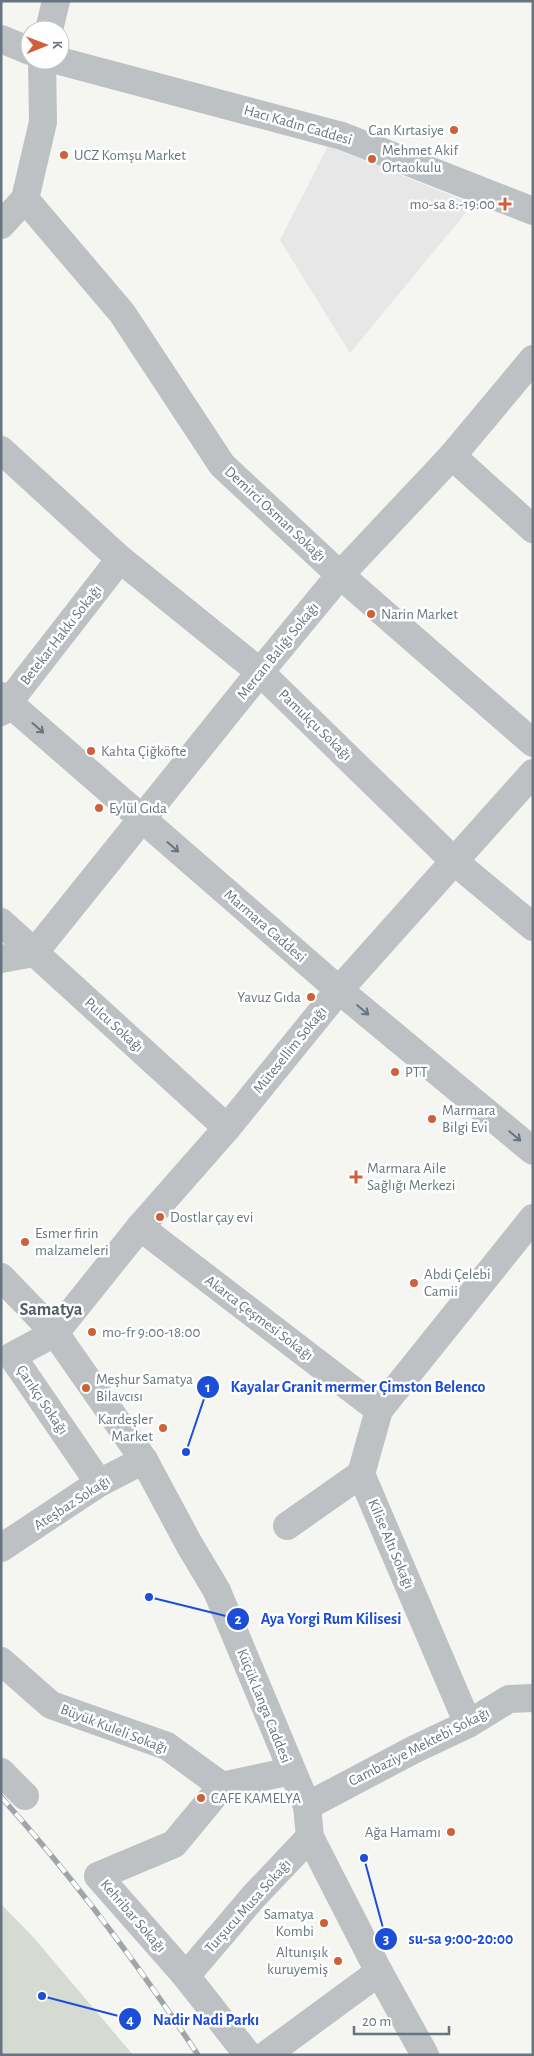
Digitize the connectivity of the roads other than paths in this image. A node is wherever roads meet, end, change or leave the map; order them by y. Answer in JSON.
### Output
{"nodes":[{"id":1,"x":56,"y":1,"type":"edge"},
{"id":2,"x":51,"y":20,"type":"edge"},
{"id":3,"x":1,"y":40,"type":"edge"},
{"id":4,"x":20,"y":47,"type":"edge"},
{"id":5,"x":70,"y":64,"type":"edge"},
{"id":6,"x":42,"y":70,"type":"edge"},
{"id":7,"x":25,"y":198,"type":"junction"},
{"id":8,"x":533,"y":211,"type":"edge"},
{"id":9,"x":1,"y":225,"type":"edge"},
{"id":10,"x":530,"y":367,"type":"edge"},
{"id":11,"x":1,"y":450,"type":"edge"},
{"id":12,"x":452,"y":456,"type":"junction"},
{"id":13,"x":533,"y":529,"type":"edge"},
{"id":14,"x":120,"y":559,"type":"junction"},
{"id":15,"x":340,"y":575,"type":"junction"},
{"id":16,"x":260,"y":672,"type":"junction"},
{"id":17,"x":4,"y":703,"type":"edge"},
{"id":18,"x":533,"y":743,"type":"edge"},
{"id":19,"x":533,"y":773,"type":"edge"},
{"id":20,"x":142,"y":820,"type":"junction"},
{"id":21,"x":455,"y":862,"type":"junction"},
{"id":22,"x":1,"y":922,"type":"edge"},
{"id":23,"x":533,"y":927,"type":"edge"},
{"id":24,"x":34,"y":953,"type":"junction"},
{"id":25,"x":1,"y":959,"type":"edge"},
{"id":26,"x":339,"y":990,"type":"junction"},
{"id":27,"x":227,"y":1128,"type":"junction"},
{"id":28,"x":533,"y":1151,"type":"edge"},
{"id":29,"x":533,"y":1218,"type":"edge"},
{"id":30,"x":140,"y":1227,"type":"junction"},
{"id":31,"x":1,"y":1277,"type":"edge"},
{"id":32,"x":11,"y":1301,"type":"edge"},
{"id":33,"x":55,"y":1333,"type":"junction"},
{"id":34,"x":7,"y":1360,"type":"edge"},
{"id":35,"x":379,"y":1410,"type":"junction"},
{"id":36,"x":144,"y":1460,"type":"junction"},
{"id":37,"x":361,"y":1474,"type":"junction"},
{"id":38,"x":99,"y":1483,"type":"junction"},
{"id":39,"x":287,"y":1526,"type":"dead end"},
{"id":40,"x":1,"y":1548,"type":"edge"},
{"id":41,"x":1,"y":1661,"type":"edge"},
{"id":42,"x":533,"y":1698,"type":"edge"},
{"id":43,"x":468,"y":1724,"type":"junction"},
{"id":44,"x":291,"y":1771,"type":"junction"},
{"id":45,"x":1,"y":1772,"type":"edge"},
{"id":46,"x":222,"y":1786,"type":"junction"},
{"id":47,"x":25,"y":1796,"type":"dead end"},
{"id":48,"x":307,"y":1806,"type":"junction"},
{"id":49,"x":310,"y":1837,"type":"junction"},
{"id":50,"x":379,"y":1972,"type":"junction"},
{"id":51,"x":186,"y":1976,"type":"junction"},
{"id":52,"x":248,"y":2055,"type":"edge"},
{"id":53,"x":266,"y":2055,"type":"edge"},
{"id":54,"x":425,"y":2055,"type":"edge"}],
"edges":[{"from":1,"to":2,"type":"street"},
{"from":3,"to":4,"type":"street"},
{"from":5,"to":8,"type":"street","name":"Hacı Kadın Caddesi"},
{"from":6,"to":7,"type":"street"},
{"from":7,"to":9,"type":"street"},
{"from":7,"to":15,"type":"street","name":"Demirci Osman Sokağı"},
{"from":10,"to":12,"type":"street","name":"Mercan Balığı Sokağı"},
{"from":11,"to":14,"type":"street","name":"Pamukçu Sokağı"},
{"from":12,"to":13,"type":"street"},
{"from":12,"to":15,"type":"street","name":"Mercan Balığı Sokağı"},
{"from":14,"to":16,"type":"street","name":"Pamukçu Sokağı"},
{"from":14,"to":17,"type":"street","name":"Betekar Hakkı Sokağı"},
{"from":15,"to":16,"type":"street","name":"Mercan Balığı Sokağı"},
{"from":15,"to":18,"type":"street","name":"Demirci Osman Sokağı"},
{"from":16,"to":20,"type":"street","name":"Mercan Balığı Sokağı"},
{"from":16,"to":21,"type":"street","name":"Pamukçu Sokağı"},
{"from":17,"to":20,"type":"street","name":"Marmara Caddesi","one_way":true},
{"from":19,"to":21,"type":"street","name":"Mütesellim Sokağı"},
{"from":20,"to":24,"type":"street","name":"Mercan Balığı Sokağı"},
{"from":20,"to":26,"type":"street","name":"Marmara Caddesi","one_way":true},
{"from":21,"to":23,"type":"street","name":"Pamukçu Sokağı"},
{"from":21,"to":26,"type":"street","name":"Mütesellim Sokağı"},
{"from":22,"to":24,"type":"street","name":"Pulcu Sokağı"},
{"from":24,"to":25,"type":"street"},
{"from":24,"to":27,"type":"street","name":"Pulcu Sokağı"},
{"from":26,"to":27,"type":"street","name":"Mütesellim Sokağı"},
{"from":26,"to":28,"type":"street","name":"Marmara Caddesi","one_way":true},
{"from":27,"to":30,"type":"street","name":"Mütesellim Sokağı"},
{"from":29,"to":35,"type":"street"},
{"from":30,"to":33,"type":"street","name":"Mütesellim Sokağı"},
{"from":30,"to":35,"type":"street","name":"Akarca Çeşmesi Sokağı"},
{"from":31,"to":32,"type":"street","name":"Küçük Langa Caddesi"},
{"from":32,"to":33,"type":"street","name":"Küçük Langa Caddesi"},
{"from":33,"to":34,"type":"street","name":"Çarıkçı Sokağı"},
{"from":33,"to":36,"type":"street","name":"Küçük Langa Caddesi"},
{"from":34,"to":38,"type":"street","name":"Çarıkçı Sokağı"},
{"from":35,"to":37,"type":"street"},
{"from":36,"to":38,"type":"street","name":"Ateşbaz Sokağı"},
{"from":36,"to":44,"type":"street","name":"Küçük Langa Caddesi"},
{"from":37,"to":39,"type":"street"},
{"from":37,"to":43,"type":"street","name":"Kilise Altı Sokağı"},
{"from":38,"to":40,"type":"street","name":"Ateşbaz Sokağı"},
{"from":41,"to":46,"type":"street","name":"Büyük Kuleli Sokağı"},
{"from":42,"to":43,"type":"street","name":"Cambaziye Mektebi Sokağı"},
{"from":43,"to":48,"type":"street","name":"Cambaziye Mektebi Sokağı"},
{"from":44,"to":46,"type":"street"},
{"from":44,"to":48,"type":"street","name":"Küçük Langa Caddesi"},
{"from":45,"to":47,"type":"street"},
{"from":46,"to":51,"type":"street","name":"Kehribar Sokağı"},
{"from":48,"to":49,"type":"street","name":"Küçük Langa Caddesi"},
{"from":49,"to":50,"type":"street","name":"Küçük Langa Caddesi"},
{"from":49,"to":51,"type":"street","name":"Turşucu Musa Sokağı"},
{"from":50,"to":53,"type":"street"},
{"from":50,"to":54,"type":"street","name":"Küçük Langa Caddesi"},
{"from":51,"to":52,"type":"street","name":"Kehribar Sokağı"}]}
